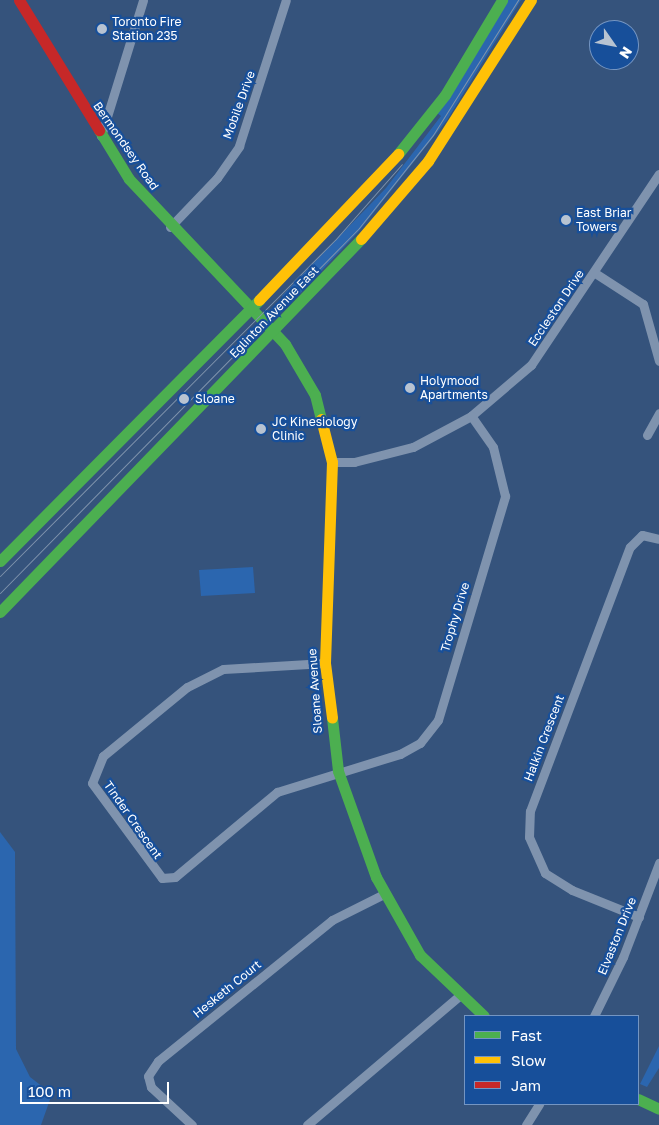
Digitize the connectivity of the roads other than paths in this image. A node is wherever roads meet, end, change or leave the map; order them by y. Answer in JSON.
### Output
{"nodes":[{"id":1,"x":19,"y":0,"type":"edge"},
{"id":2,"x":143,"y":0,"type":"edge"},
{"id":3,"x":286,"y":0,"type":"edge"},
{"id":4,"x":502,"y":0,"type":"edge"},
{"id":5,"x":530,"y":0,"type":"edge"},
{"id":6,"x":100,"y":137,"type":"junction"},
{"id":7,"x":659,"y":174,"type":"edge"},
{"id":8,"x":170,"y":226,"type":"junction"},
{"id":9,"x":595,"y":273,"type":"junction"},
{"id":10,"x":250,"y":309,"type":"junction"},
{"id":11,"x":274,"y":333,"type":"junction"},
{"id":12,"x":659,"y":361,"type":"edge"},
{"id":13,"x":659,"y":413,"type":"edge"},
{"id":14,"x":471,"y":416,"type":"junction"},
{"id":15,"x":648,"y":435,"type":"dead end"},
{"id":16,"x":332,"y":462,"type":"junction"},
{"id":17,"x":659,"y":539,"type":"edge"},
{"id":18,"x":0,"y":561,"type":"edge"},
{"id":19,"x":0,"y":612,"type":"edge"},
{"id":20,"x":325,"y":663,"type":"junction"},
{"id":21,"x":338,"y":771,"type":"junction"},
{"id":22,"x":659,"y":863,"type":"edge"},
{"id":23,"x":384,"y":894,"type":"junction"},
{"id":24,"x":639,"y":917,"type":"junction"},
{"id":25,"x":459,"y":996,"type":"junction"},
{"id":26,"x":483,"y":1015,"type":"edge"},
{"id":27,"x":594,"y":1015,"type":"edge"},
{"id":28,"x":639,"y":1099,"type":"edge"},
{"id":29,"x":538,"y":1105,"type":"edge"},
{"id":30,"x":659,"y":1109,"type":"edge"},
{"id":31,"x":192,"y":1125,"type":"edge"},
{"id":32,"x":307,"y":1125,"type":"edge"},
{"id":33,"x":526,"y":1125,"type":"edge"}],
"edges":[{"from":1,"to":6,"type":"main road","name":"Bermondsey Road"},
{"from":2,"to":6,"type":"street"},
{"from":3,"to":8,"type":"street","name":"Mobile Drive"},
{"from":4,"to":10,"type":"main road","name":"Eglinton Avenue East"},
{"from":5,"to":11,"type":"main road","name":"Eglinton Avenue East"},
{"from":6,"to":8,"type":"main road","name":"Bermondsey Road"},
{"from":7,"to":9,"type":"street","name":"Eccleston Drive"},
{"from":8,"to":10,"type":"main road","name":"Bermondsey Road"},
{"from":9,"to":12,"type":"street"},
{"from":9,"to":14,"type":"street","name":"Eccleston Drive"},
{"from":10,"to":11,"type":"main road","name":"Bermondsey Road"},
{"from":10,"to":18,"type":"main road","name":"Eglinton Avenue East"},
{"from":11,"to":16,"type":"main road","name":"Sloane Avenue"},
{"from":11,"to":19,"type":"main road","name":"Eglinton Avenue East"},
{"from":13,"to":15,"type":"street"},
{"from":14,"to":16,"type":"street","name":"Eccleston Drive"},
{"from":14,"to":21,"type":"street","name":"Trophy Drive"},
{"from":16,"to":20,"type":"main road","name":"Sloane Avenue"},
{"from":17,"to":24,"type":"street","name":"Halkin Crescent"},
{"from":20,"to":21,"type":"main road","name":"Sloane Avenue"},
{"from":20,"to":21,"type":"street","name":"Tinder Crescent"},
{"from":21,"to":23,"type":"main road","name":"Sloane Avenue"},
{"from":22,"to":24,"type":"street","name":"Elvaston Drive"},
{"from":23,"to":25,"type":"main road","name":"Sloane Avenue"},
{"from":23,"to":31,"type":"street","name":"Hesketh Court"},
{"from":24,"to":27,"type":"street","name":"Elvaston Drive"},
{"from":25,"to":26,"type":"main road","name":"Sloane Avenue"},
{"from":25,"to":32,"type":"street"},
{"from":28,"to":30,"type":"main road"},
{"from":29,"to":33,"type":"street"}]}
